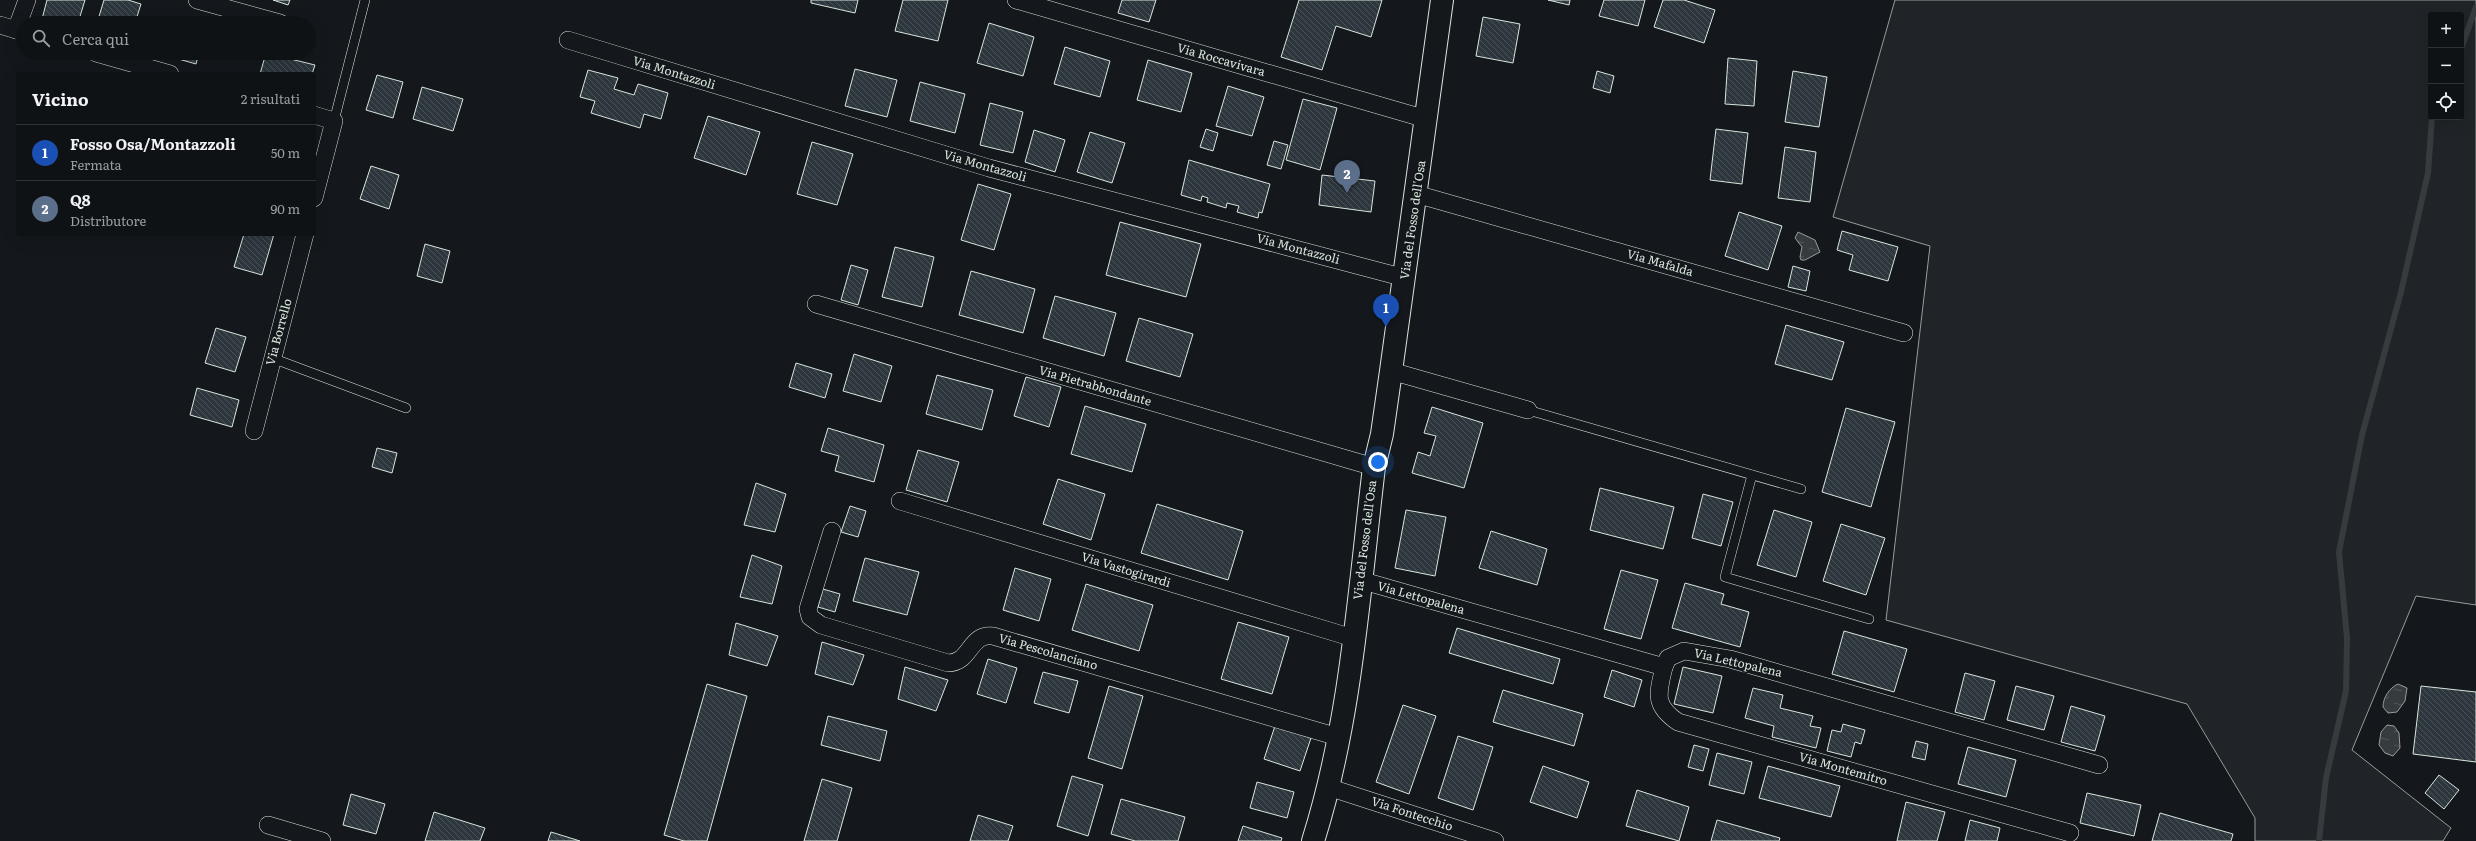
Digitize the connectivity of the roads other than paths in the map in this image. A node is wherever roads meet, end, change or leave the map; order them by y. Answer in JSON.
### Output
{"nodes":[{"id":1,"x":26,"y":0,"type":"edge"},
{"id":2,"x":197,"y":0,"type":"edge"},
{"id":3,"x":365,"y":0,"type":"edge"},
{"id":4,"x":1016,"y":0,"type":"edge"},
{"id":5,"x":1442,"y":0,"type":"edge"},
{"id":6,"x":19,"y":16,"type":"edge"},
{"id":7,"x":255,"y":16,"type":"edge"},
{"id":8,"x":568,"y":40,"type":"dead end"},
{"id":9,"x":121,"y":60,"type":"edge"},
{"id":10,"x":163,"y":72,"type":"edge"},
{"id":11,"x":316,"y":116,"type":"edge"},
{"id":12,"x":1426,"y":119,"type":"junction"},
{"id":13,"x":334,"y":121,"type":"junction"},
{"id":14,"x":316,"y":190,"type":"edge"},
{"id":15,"x":1416,"y":194,"type":"junction"},
{"id":16,"x":304,"y":236,"type":"edge"},
{"id":17,"x":1405,"y":278,"type":"junction"},
{"id":18,"x":816,"y":304,"type":"dead end"},
{"id":19,"x":1904,"y":333,"type":"dead end"},
{"id":20,"x":272,"y":358,"type":"junction"},
{"id":21,"x":1391,"y":371,"type":"junction"},
{"id":22,"x":406,"y":408,"type":"dead end"},
{"id":23,"x":1528,"y":410,"type":"joint"},
{"id":24,"x":254,"y":431,"type":"dead end"},
{"id":25,"x":1374,"y":467,"type":"junction"},
{"id":26,"x":1752,"y":475,"type":"junction"},
{"id":27,"x":1801,"y":489,"type":"dead end"},
{"id":28,"x":900,"y":501,"type":"dead end"},
{"id":29,"x":832,"y":531,"type":"dead end"},
{"id":30,"x":1360,"y":580,"type":"junction"},
{"id":31,"x":1870,"y":618,"type":"dead end"},
{"id":32,"x":1353,"y":638,"type":"junction"},
{"id":33,"x":1664,"y":667,"type":"junction"},
{"id":34,"x":1338,"y":737,"type":"junction"},
{"id":35,"x":2099,"y":765,"type":"dead end"},
{"id":36,"x":1328,"y":787,"type":"junction"},
{"id":37,"x":268,"y":825,"type":"dead end"},
{"id":38,"x":2070,"y":833,"type":"dead end"},
{"id":39,"x":322,"y":841,"type":"edge"},
{"id":40,"x":1313,"y":841,"type":"edge"},
{"id":41,"x":1495,"y":841,"type":"edge"}],
"edges":[{"from":1,"to":6,"type":"street"},
{"from":2,"to":7,"type":"street"},
{"from":3,"to":13,"type":"lane"},
{"from":4,"to":12,"type":"street","name":"Via Roccavivara"},
{"from":5,"to":12,"type":"street","name":"Via del Fosso dell'Osa"},
{"from":8,"to":17,"type":"street","name":"Via Montazzoli"},
{"from":9,"to":10,"type":"street"},
{"from":11,"to":13,"type":"street"},
{"from":12,"to":15,"type":"street","name":"Via del Fosso dell'Osa"},
{"from":13,"to":14,"type":"street"},
{"from":15,"to":17,"type":"street","name":"Via del Fosso dell'Osa"},
{"from":15,"to":19,"type":"street","name":"Via Mafalda"},
{"from":16,"to":20,"type":"street","name":"Via Borrello"},
{"from":17,"to":21,"type":"street","name":"Via del Fosso dell'Osa"},
{"from":18,"to":25,"type":"street","name":"Via Pietrabbondante"},
{"from":20,"to":22,"type":"lane"},
{"from":20,"to":24,"type":"street","name":"Via Borrello"},
{"from":21,"to":23,"type":"street"},
{"from":21,"to":25,"type":"street","name":"Via del Fosso dell'Osa"},
{"from":23,"to":26,"type":"lane"},
{"from":25,"to":30,"type":"street","name":"Via del Fosso dell'Osa"},
{"from":26,"to":27,"type":"lane"},
{"from":26,"to":31,"type":"lane"},
{"from":28,"to":32,"type":"street","name":"Via Vastogirardi"},
{"from":29,"to":34,"type":"street","name":"Via Pescolanciano"},
{"from":30,"to":32,"type":"street","name":"Via del Fosso dell'Osa"},
{"from":30,"to":33,"type":"street","name":"Via Lettopalena"},
{"from":32,"to":34,"type":"street","name":"Via del Fosso dell'Osa"},
{"from":33,"to":35,"type":"street","name":"Via Lettopalena"},
{"from":33,"to":38,"type":"street","name":"Via Montemitro"},
{"from":34,"to":36,"type":"street","name":"Via del Fosso dell'Osa"},
{"from":36,"to":40,"type":"street","name":"Via del Fosso dell'Osa"},
{"from":36,"to":41,"type":"street","name":"Via Fontecchio"},
{"from":37,"to":39,"type":"street"}]}
